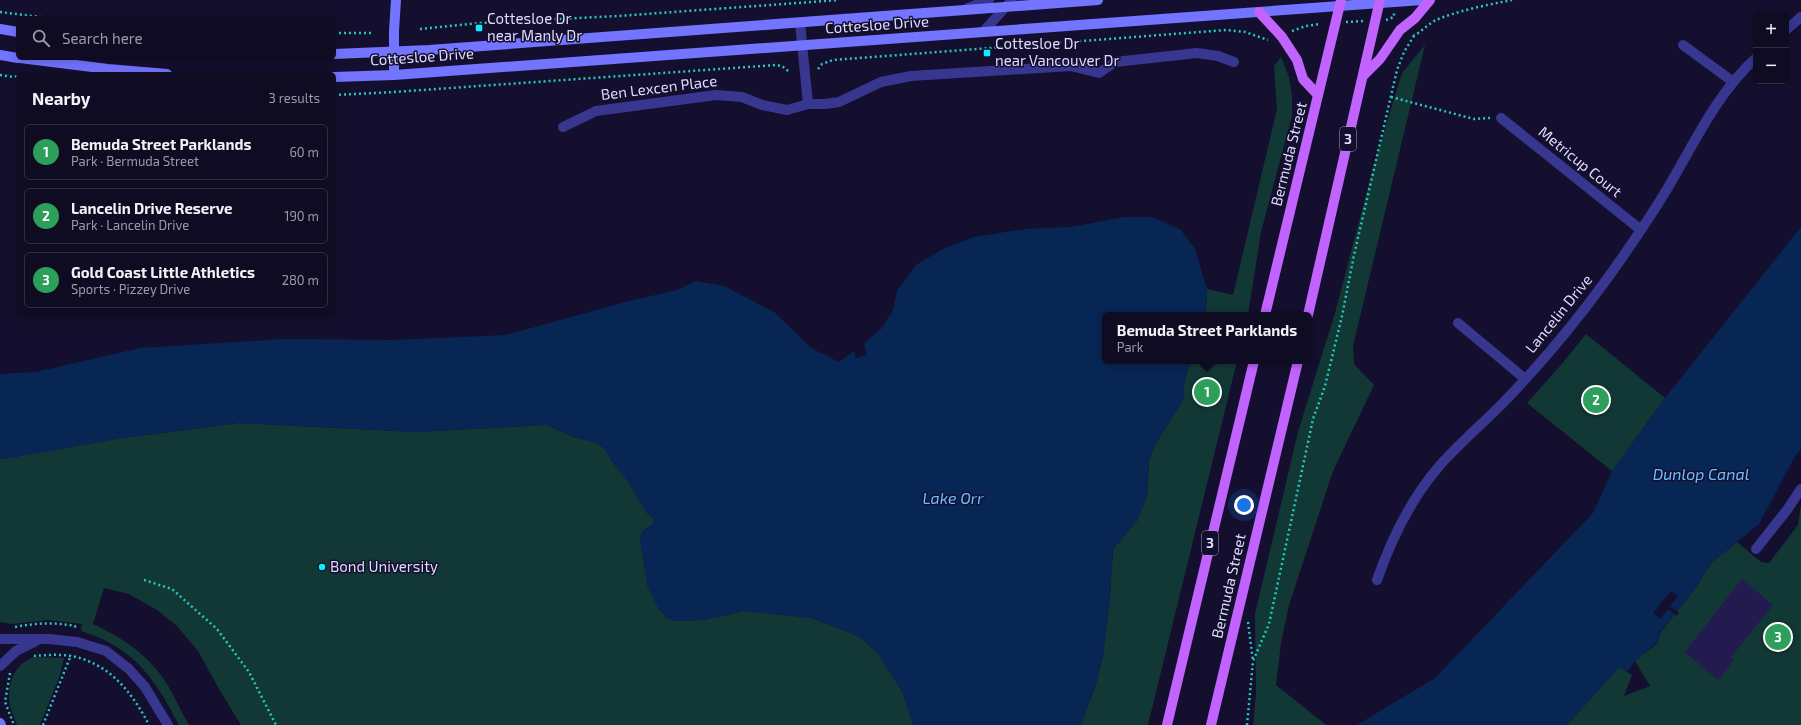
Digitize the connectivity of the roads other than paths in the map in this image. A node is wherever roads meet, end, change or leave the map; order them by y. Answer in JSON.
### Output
{"nodes":[{"id":1,"x":396,"y":0,"type":"edge"},
{"id":2,"x":990,"y":0,"type":"edge"},
{"id":3,"x":1098,"y":0,"type":"edge"},
{"id":4,"x":1422,"y":0,"type":"edge"},
{"id":5,"x":1430,"y":0,"type":"edge"},
{"id":6,"x":1061,"y":1,"type":"edge"},
{"id":7,"x":1379,"y":2,"type":"edge"},
{"id":8,"x":1009,"y":3,"type":"edge"},
{"id":9,"x":1340,"y":3,"type":"edge"},
{"id":10,"x":964,"y":10,"type":"junction"},
{"id":11,"x":1259,"y":12,"type":"junction"},
{"id":12,"x":1801,"y":17,"type":"edge"},
{"id":13,"x":800,"y":23,"type":"junction"},
{"id":14,"x":1789,"y":27,"type":"edge"},
{"id":15,"x":0,"y":29,"type":"edge"},
{"id":16,"x":16,"y":32,"type":"edge"},
{"id":17,"x":982,"y":32,"type":"junction"},
{"id":18,"x":1683,"y":45,"type":"dead end"},
{"id":19,"x":802,"y":46,"type":"junction"},
{"id":20,"x":394,"y":52,"type":"junction"},
{"id":21,"x":336,"y":54,"type":"edge"},
{"id":22,"x":0,"y":55,"type":"edge"},
{"id":23,"x":16,"y":58,"type":"edge"},
{"id":24,"x":35,"y":60,"type":"edge"},
{"id":25,"x":1753,"y":61,"type":"edge"},
{"id":26,"x":1234,"y":62,"type":"dead end"},
{"id":27,"x":144,"y":72,"type":"edge"},
{"id":28,"x":394,"y":75,"type":"junction"},
{"id":29,"x":336,"y":77,"type":"edge"},
{"id":30,"x":1362,"y":77,"type":"junction"},
{"id":31,"x":1732,"y":81,"type":"junction"},
{"id":32,"x":1318,"y":96,"type":"junction"},
{"id":33,"x":808,"y":104,"type":"junction"},
{"id":34,"x":1501,"y":118,"type":"road end"},
{"id":35,"x":563,"y":127,"type":"dead end"},
{"id":36,"x":1641,"y":230,"type":"junction"},
{"id":37,"x":1265,"y":312,"type":"edge"},
{"id":38,"x":1309,"y":312,"type":"edge"},
{"id":39,"x":1458,"y":323,"type":"dead end"},
{"id":40,"x":1253,"y":364,"type":"edge"},
{"id":41,"x":1297,"y":364,"type":"edge"},
{"id":42,"x":1524,"y":378,"type":"junction"},
{"id":43,"x":1801,"y":489,"type":"edge"},
{"id":44,"x":1756,"y":549,"type":"dead end"},
{"id":45,"x":1377,"y":580,"type":"dead end"},
{"id":46,"x":0,"y":638,"type":"edge"},
{"id":47,"x":42,"y":639,"type":"junction"},
{"id":48,"x":0,"y":666,"type":"edge"},
{"id":49,"x":168,"y":725,"type":"edge"},
{"id":50,"x":1167,"y":725,"type":"edge"},
{"id":51,"x":1211,"y":725,"type":"edge"}],
"edges":[{"from":1,"to":20,"type":"main road"},
{"from":2,"to":10,"type":"street"},
{"from":3,"to":6,"type":"main road","name":"Cottesloe Drive"},
{"from":4,"to":7,"type":"main road","name":"Cottesloe Drive"},
{"from":5,"to":30,"type":"main road"},
{"from":6,"to":8,"type":"main road","name":"Cottesloe Drive"},
{"from":7,"to":9,"type":"main road","name":"Cottesloe Drive"},
{"from":7,"to":30,"type":"main road","number":"3"},
{"from":8,"to":10,"type":"main road","name":"Cottesloe Drive"},
{"from":8,"to":17,"type":"street"},
{"from":9,"to":11,"type":"main road","name":"Cottesloe Drive"},
{"from":9,"to":32,"type":"main road","name":"Bermuda Street"},
{"from":10,"to":13,"type":"main road","name":"Cottesloe Drive"},
{"from":11,"to":17,"type":"main road","name":"Cottesloe Drive"},
{"from":11,"to":32,"type":"main road"},
{"from":12,"to":14,"type":"street"},
{"from":13,"to":19,"type":"street"},
{"from":13,"to":20,"type":"main road","name":"Cottesloe Drive"},
{"from":15,"to":16,"type":"main road"},
{"from":17,"to":19,"type":"main road","name":"Cottesloe Drive"},
{"from":18,"to":31,"type":"street"},
{"from":19,"to":28,"type":"main road","name":"Cottesloe Drive"},
{"from":19,"to":33,"type":"street"},
{"from":20,"to":21,"type":"main road","name":"Cottesloe Drive"},
{"from":20,"to":28,"type":"main road"},
{"from":22,"to":23,"type":"main road"},
{"from":24,"to":27,"type":"main road"},
{"from":25,"to":31,"type":"street","name":"Lancelin Drive"},
{"from":26,"to":33,"type":"street","name":"Ben Lexcen Place"},
{"from":28,"to":29,"type":"main road","name":"Cottesloe Drive"},
{"from":30,"to":38,"type":"main road","number":"3"},
{"from":31,"to":36,"type":"street","name":"Lancelin Drive"},
{"from":32,"to":37,"type":"main road","name":"Bermuda Street"},
{"from":33,"to":35,"type":"street","name":"Ben Lexcen Place"},
{"from":34,"to":36,"type":"street","name":"Metricup Court"},
{"from":36,"to":42,"type":"street","name":"Lancelin Drive"},
{"from":39,"to":42,"type":"street"},
{"from":40,"to":50,"type":"main road","name":"Bermuda Street","number":"3"},
{"from":41,"to":51,"type":"main road","name":"Bermuda Street"},
{"from":42,"to":45,"type":"street","name":"Lancelin Drive"},
{"from":43,"to":44,"type":"street"},
{"from":46,"to":47,"type":"street"},
{"from":47,"to":48,"type":"street"},
{"from":47,"to":49,"type":"street"}]}
